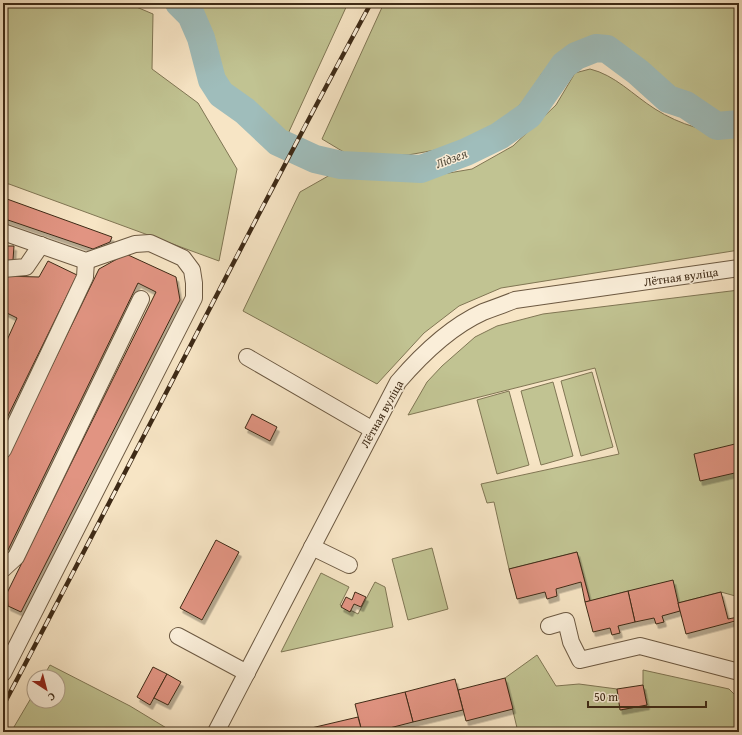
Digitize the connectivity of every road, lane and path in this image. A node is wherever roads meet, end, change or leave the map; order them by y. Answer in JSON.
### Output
{"nodes":[{"id":1,"x":3,"y":232,"type":"edge"},
{"id":2,"x":41,"y":245,"type":"junction"},
{"id":3,"x":86,"y":261,"type":"junction"},
{"id":4,"x":739,"y":268,"type":"edge"},
{"id":5,"x":3,"y":269,"type":"edge"},
{"id":6,"x":141,"y":299,"type":"dead end"},
{"id":7,"x":247,"y":357,"type":"dead end"},
{"id":8,"x":373,"y":430,"type":"junction"},
{"id":9,"x":3,"y":450,"type":"edge"},
{"id":10,"x":312,"y":548,"type":"junction"},
{"id":11,"x":349,"y":565,"type":"dead end"},
{"id":12,"x":3,"y":569,"type":"edge"},
{"id":13,"x":549,"y":626,"type":"dead end"},
{"id":14,"x":178,"y":636,"type":"dead end"},
{"id":15,"x":3,"y":672,"type":"edge"},
{"id":16,"x":739,"y":672,"type":"edge"},
{"id":17,"x":247,"y":673,"type":"junction"},
{"id":18,"x":216,"y":732,"type":"edge"}],
"edges":[{"from":1,"to":2,"type":"street"},
{"from":2,"to":3,"type":"street"},
{"from":2,"to":5,"type":"street"},
{"from":3,"to":9,"type":"street"},
{"from":3,"to":15,"type":"street"},
{"from":4,"to":8,"type":"street","name":"Лётная вуліца"},
{"from":6,"to":12,"type":"street"},
{"from":7,"to":8,"type":"street"},
{"from":8,"to":10,"type":"street","name":"Лётная вуліца"},
{"from":10,"to":11,"type":"street"},
{"from":10,"to":17,"type":"street","name":"Лётная вуліца"},
{"from":13,"to":16,"type":"street"},
{"from":14,"to":17,"type":"street"},
{"from":17,"to":18,"type":"street","name":"Лётная вуліца"}]}
